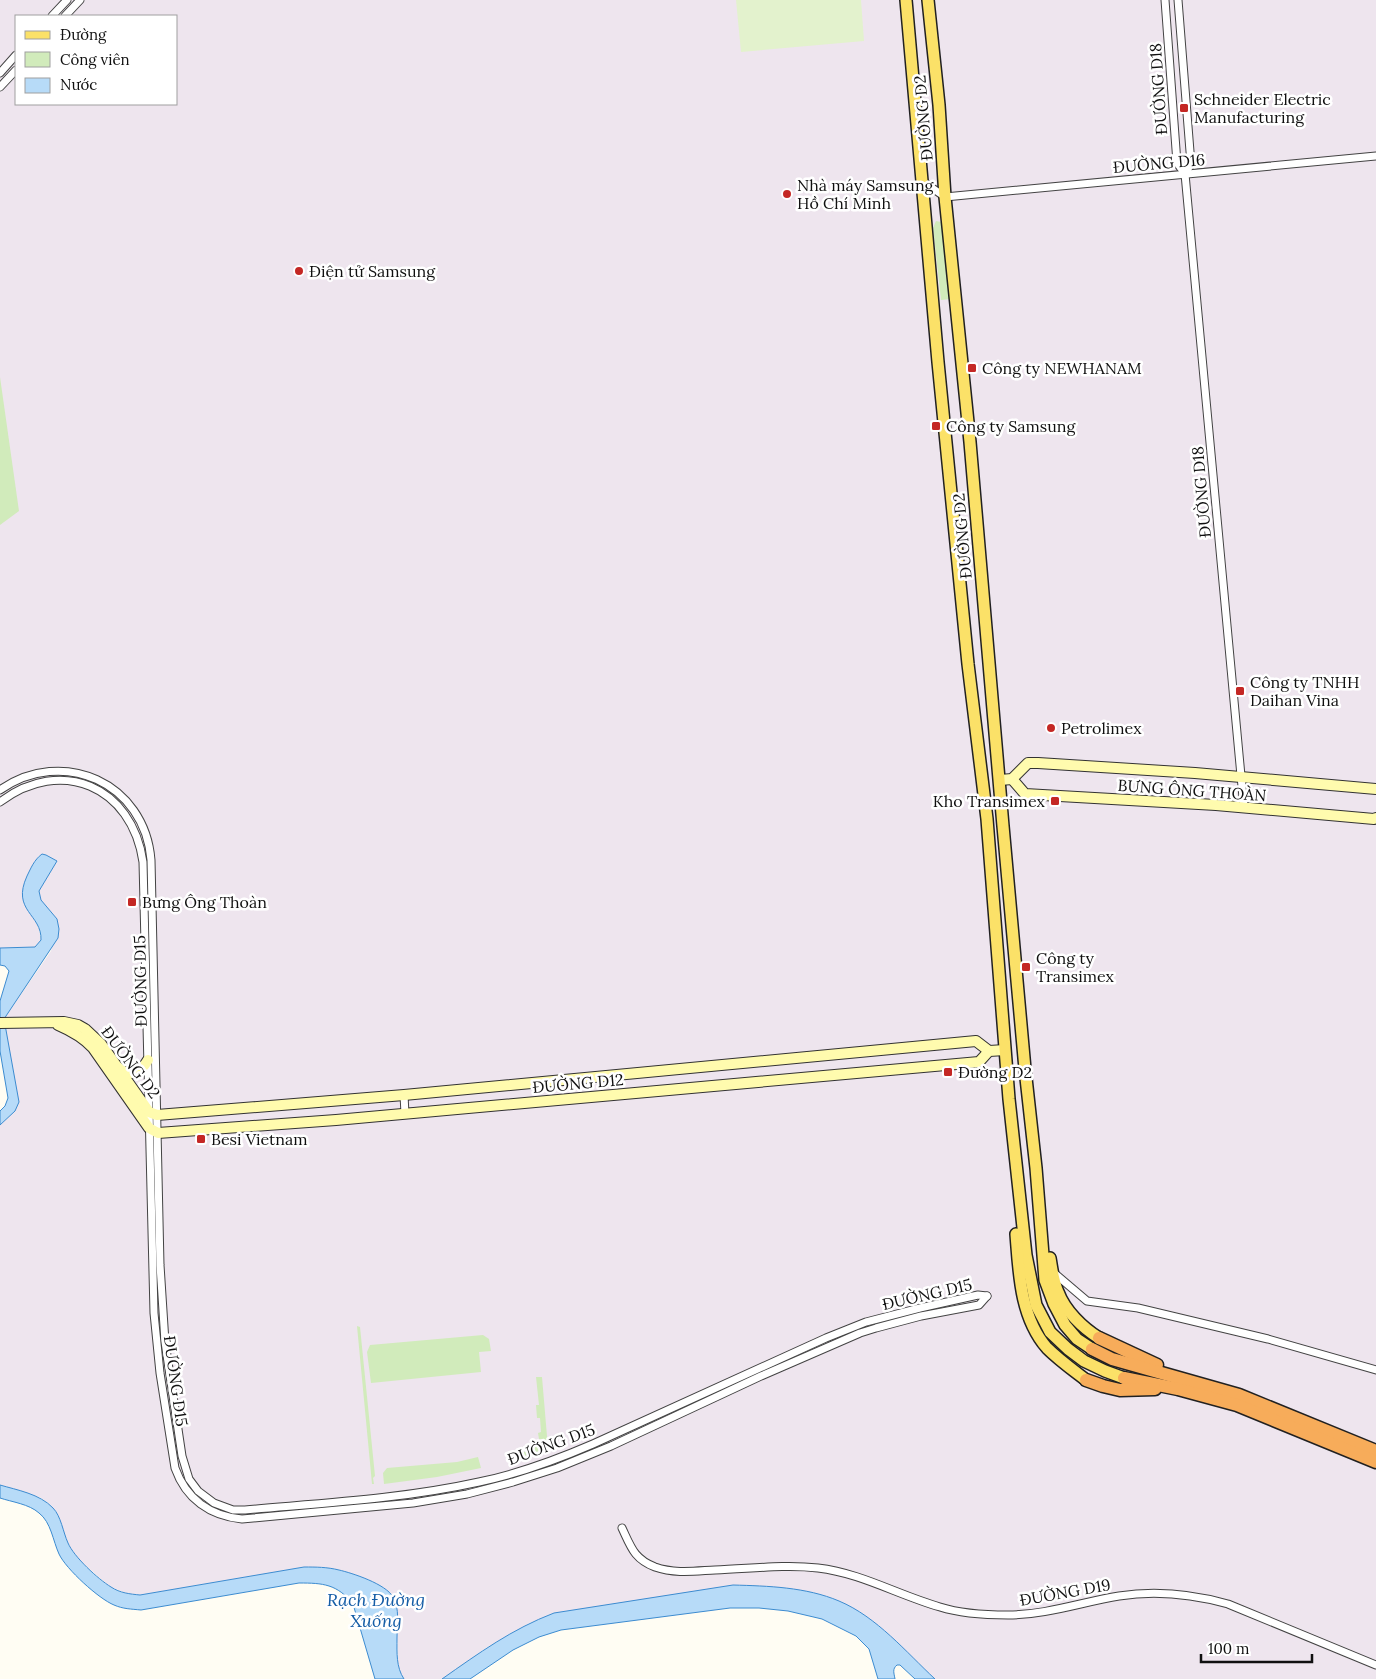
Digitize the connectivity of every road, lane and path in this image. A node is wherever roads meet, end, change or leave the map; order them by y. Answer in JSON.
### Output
{"nodes":[{"id":1,"x":67,"y":0,"type":"edge"},
{"id":2,"x":80,"y":0,"type":"edge"},
{"id":3,"x":902,"y":0,"type":"edge"},
{"id":4,"x":906,"y":0,"type":"edge"},
{"id":5,"x":928,"y":0,"type":"edge"},
{"id":6,"x":1165,"y":0,"type":"edge"},
{"id":7,"x":1178,"y":0,"type":"edge"},
{"id":8,"x":53,"y":15,"type":"edge"},
{"id":9,"x":66,"y":15,"type":"edge"},
{"id":10,"x":15,"y":56,"type":"edge"},
{"id":11,"x":15,"y":71,"type":"edge"},
{"id":12,"x":0,"y":73,"type":"edge"},
{"id":13,"x":0,"y":87,"type":"edge"},
{"id":14,"x":919,"y":145,"type":"junction"},
{"id":15,"x":1376,"y":156,"type":"edge"},
{"id":16,"x":1185,"y":174,"type":"junction"},
{"id":17,"x":921,"y":180,"type":"junction"},
{"id":18,"x":945,"y":197,"type":"junction"},
{"id":19,"x":1241,"y":778,"type":"junction"},
{"id":20,"x":1006,"y":780,"type":"junction"},
{"id":21,"x":982,"y":781,"type":"junction"},
{"id":22,"x":1376,"y":789,"type":"edge"},
{"id":23,"x":0,"y":790,"type":"edge"},
{"id":24,"x":0,"y":802,"type":"edge"},
{"id":25,"x":1244,"y":808,"type":"junction"},
{"id":26,"x":1376,"y":818,"type":"edge"},
{"id":27,"x":50,"y":1022,"type":"junction"},
{"id":28,"x":0,"y":1023,"type":"edge"},
{"id":29,"x":1026,"y":1049,"type":"junction"},
{"id":30,"x":1005,"y":1050,"type":"junction"},
{"id":31,"x":989,"y":1051,"type":"junction"},
{"id":32,"x":148,"y":1060,"type":"junction"},
{"id":33,"x":116,"y":1066,"type":"junction"},
{"id":34,"x":1006,"y":1071,"type":"junction"},
{"id":35,"x":404,"y":1095,"type":"junction"},
{"id":36,"x":1031,"y":1099,"type":"junction"},
{"id":37,"x":153,"y":1114,"type":"junction"},
{"id":38,"x":405,"y":1114,"type":"junction"},
{"id":39,"x":154,"y":1131,"type":"junction"},
{"id":40,"x":1052,"y":1272,"type":"junction"},
{"id":41,"x":1099,"y":1338,"type":"joint"},
{"id":42,"x":1092,"y":1349,"type":"joint"},
{"id":43,"x":1376,"y":1370,"type":"edge"},
{"id":44,"x":1124,"y":1378,"type":"joint"},
{"id":45,"x":1086,"y":1380,"type":"joint"},
{"id":46,"x":1178,"y":1383,"type":"junction"},
{"id":47,"x":1238,"y":1400,"type":"junction"},
{"id":48,"x":1376,"y":1451,"type":"edge"},
{"id":49,"x":1376,"y":1462,"type":"edge"},
{"id":50,"x":622,"y":1528,"type":"dead end"},
{"id":51,"x":1376,"y":1665,"type":"edge"}],
"edges":[{"from":1,"to":8,"type":"street"},
{"from":2,"to":9,"type":"street"},
{"from":3,"to":14,"type":"main road","name":"ĐƯỜNG D2"},
{"from":4,"to":14,"type":"main road","name":"ĐƯỜNG D2"},
{"from":5,"to":18,"type":"main road","name":"ĐƯỜNG D2"},
{"from":6,"to":16,"type":"street","name":"ĐƯỜNG D18"},
{"from":7,"to":16,"type":"street","name":"ĐƯỜNG D18"},
{"from":10,"to":12,"type":"street"},
{"from":11,"to":13,"type":"street"},
{"from":14,"to":17,"type":"main road","name":"ĐƯỜNG D2"},
{"from":15,"to":16,"type":"street","name":"ĐƯỜNG D16"},
{"from":16,"to":18,"type":"street","name":"ĐƯỜNG D16"},
{"from":16,"to":19,"type":"street","name":"ĐƯỜNG D18"},
{"from":17,"to":18,"type":"street"},
{"from":17,"to":21,"type":"main road","name":"ĐƯỜNG D2"},
{"from":18,"to":20,"type":"main road","name":"ĐƯỜNG D2"},
{"from":19,"to":20,"type":"street","name":"BƯNG ÔNG THOÀN"},
{"from":19,"to":22,"type":"street","name":"BƯNG ÔNG THOÀN"},
{"from":19,"to":25,"type":"street","name":"ĐƯỜNG D18"},
{"from":20,"to":21,"type":"main road"},
{"from":20,"to":25,"type":"street","name":"BƯNG ÔNG THOÀN"},
{"from":20,"to":29,"type":"main road","name":"ĐƯỜNG D2"},
{"from":21,"to":30,"type":"main road","name":"ĐƯỜNG D2"},
{"from":23,"to":37,"type":"street","name":"ĐƯỜNG D15"},
{"from":24,"to":32,"type":"street","name":"ĐƯỜNG D15"},
{"from":25,"to":26,"type":"street","name":"BƯNG ÔNG THOÀN"},
{"from":27,"to":28,"type":"street","name":"ĐƯỜNG D2"},
{"from":27,"to":33,"type":"street","name":"ĐƯỜNG D2"},
{"from":27,"to":39,"type":"street","name":"ĐƯỜNG D2"},
{"from":29,"to":30,"type":"main road"},
{"from":29,"to":36,"type":"main road","name":"ĐƯỜNG D2"},
{"from":30,"to":31,"type":"street","name":"ĐƯỜNG D12"},
{"from":30,"to":34,"type":"main road","name":"ĐƯỜNG D2"},
{"from":31,"to":35,"type":"street","name":"ĐƯỜNG D12"},
{"from":31,"to":38,"type":"street","name":"ĐƯỜNG D12"},
{"from":32,"to":33,"type":"street"},
{"from":32,"to":37,"type":"street","name":"ĐƯỜNG D15"},
{"from":33,"to":37,"type":"street","name":"ĐƯỜNG D2"},
{"from":34,"to":44,"type":"main road","name":"ĐƯỜNG D2"},
{"from":34,"to":45,"type":"main road","name":"ĐƯỜNG D2"},
{"from":35,"to":37,"type":"street","name":"ĐƯỜNG D12"},
{"from":35,"to":38,"type":"street"},
{"from":36,"to":40,"type":"main road","name":"ĐƯỜNG D2"},
{"from":36,"to":42,"type":"main road","name":"ĐƯỜNG D2"},
{"from":37,"to":39,"type":"street","name":"ĐƯỜNG D15"},
{"from":38,"to":39,"type":"street","name":"ĐƯỜNG D12"},
{"from":39,"to":39,"type":"street","name":"ĐƯỜNG D15"},
{"from":40,"to":41,"type":"main road","name":"ĐƯỜNG D2"},
{"from":40,"to":43,"type":"street"},
{"from":41,"to":46,"type":"highway"},
{"from":42,"to":46,"type":"highway"},
{"from":44,"to":46,"type":"highway"},
{"from":45,"to":46,"type":"highway"},
{"from":46,"to":47,"type":"highway"},
{"from":47,"to":48,"type":"highway"},
{"from":47,"to":49,"type":"highway"},
{"from":50,"to":51,"type":"street","name":"ĐƯỜNG D19"}]}
